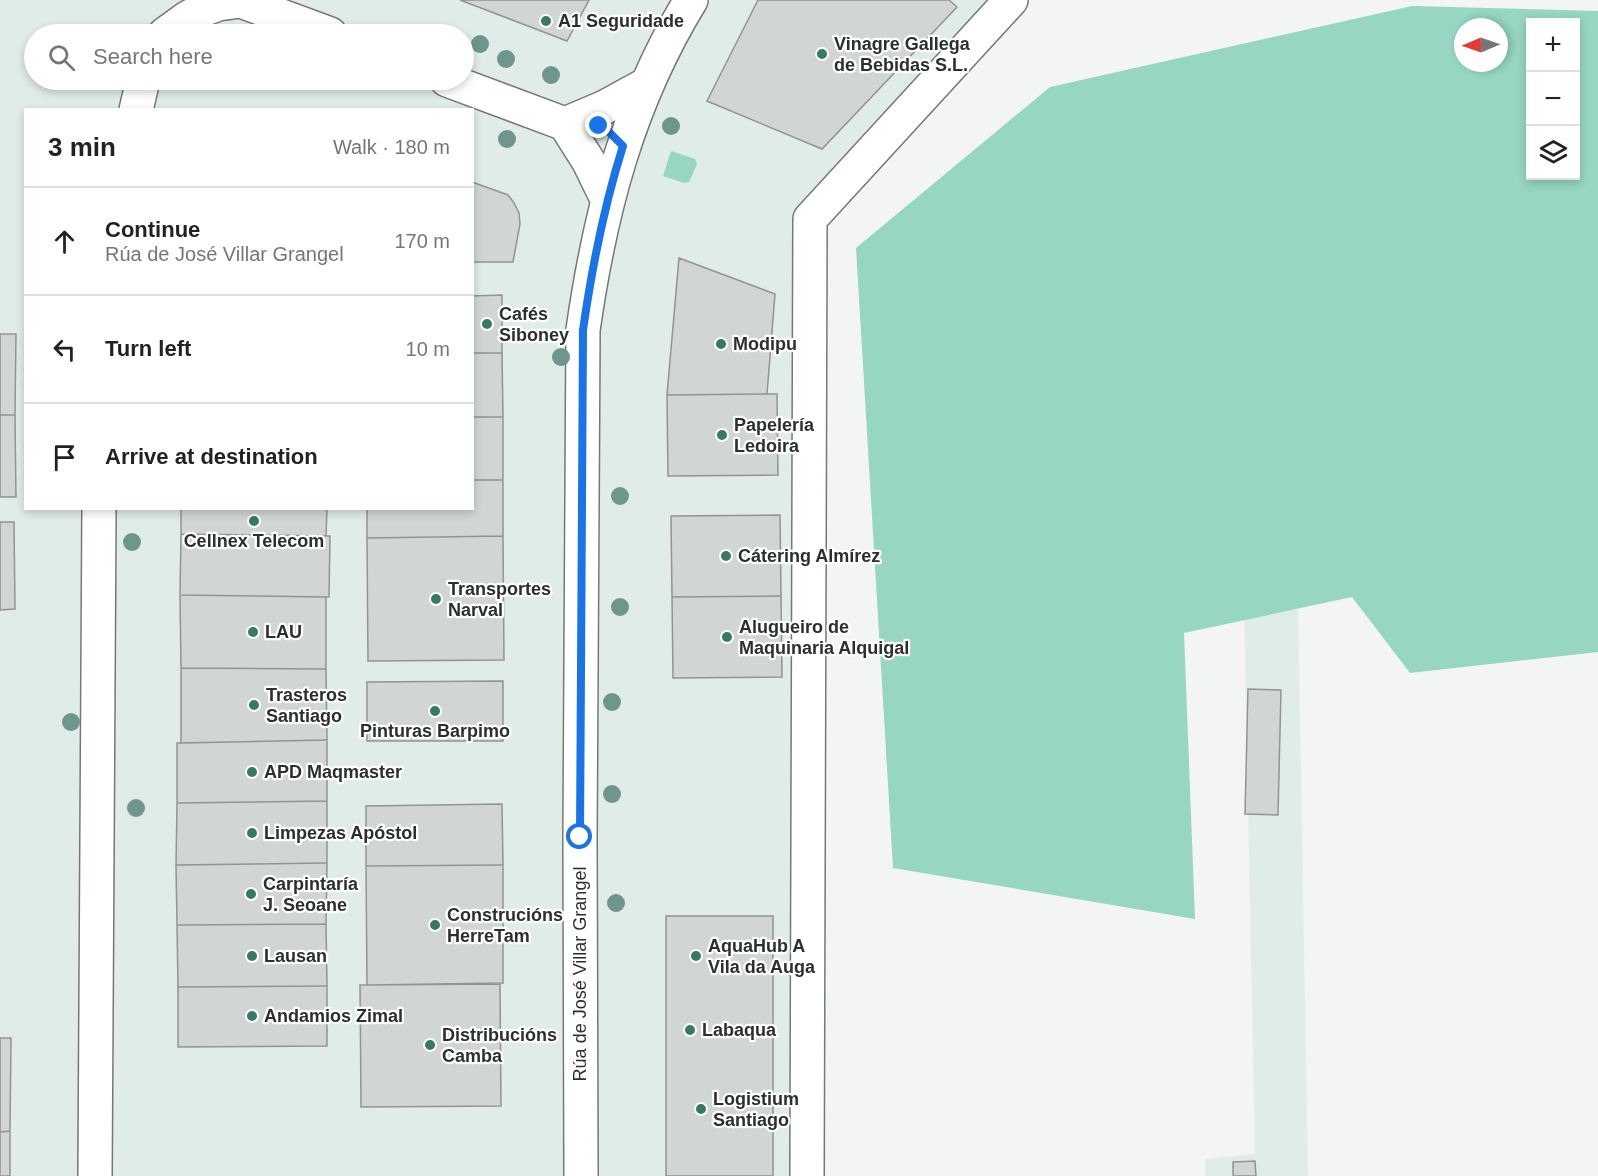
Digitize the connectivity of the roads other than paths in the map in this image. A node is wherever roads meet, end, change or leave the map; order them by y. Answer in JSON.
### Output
{"nodes":[{"id":1,"x":167,"y":0,"type":"edge"},
{"id":2,"x":691,"y":0,"type":"edge"},
{"id":3,"x":1011,"y":0,"type":"edge"},
{"id":4,"x":226,"y":1,"type":"edge"},
{"id":5,"x":160,"y":24,"type":"edge"},
{"id":6,"x":179,"y":24,"type":"edge"},
{"id":7,"x":298,"y":24,"type":"edge"},
{"id":8,"x":647,"y":84,"type":"junction"},
{"id":9,"x":141,"y":90,"type":"edge"},
{"id":10,"x":473,"y":90,"type":"edge"},
{"id":11,"x":136,"y":108,"type":"edge"},
{"id":12,"x":574,"y":128,"type":"junction"},
{"id":13,"x":623,"y":146,"type":"junction"},
{"id":14,"x":607,"y":199,"type":"junction"},
{"id":15,"x":99,"y":510,"type":"edge"},
{"id":16,"x":96,"y":1176,"type":"edge"},
{"id":17,"x":581,"y":1176,"type":"edge"},
{"id":18,"x":807,"y":1176,"type":"edge"}],
"edges":[{"from":1,"to":5,"type":"street"},
{"from":2,"to":8,"type":"street","name":"Rúa de José Villar Grangel"},
{"from":3,"to":18,"type":"street"},
{"from":4,"to":6,"type":"street"},
{"from":4,"to":7,"type":"street"},
{"from":8,"to":12,"type":"street"},
{"from":8,"to":13,"type":"street","name":"Rúa de José Villar Grangel"},
{"from":9,"to":11,"type":"street"},
{"from":10,"to":12,"type":"street"},
{"from":12,"to":13,"type":"street"},
{"from":12,"to":14,"type":"street"},
{"from":13,"to":14,"type":"street","name":"Rúa de José Villar Grangel"},
{"from":14,"to":17,"type":"street","name":"Rúa de José Villar Grangel"},
{"from":15,"to":16,"type":"street"}]}
